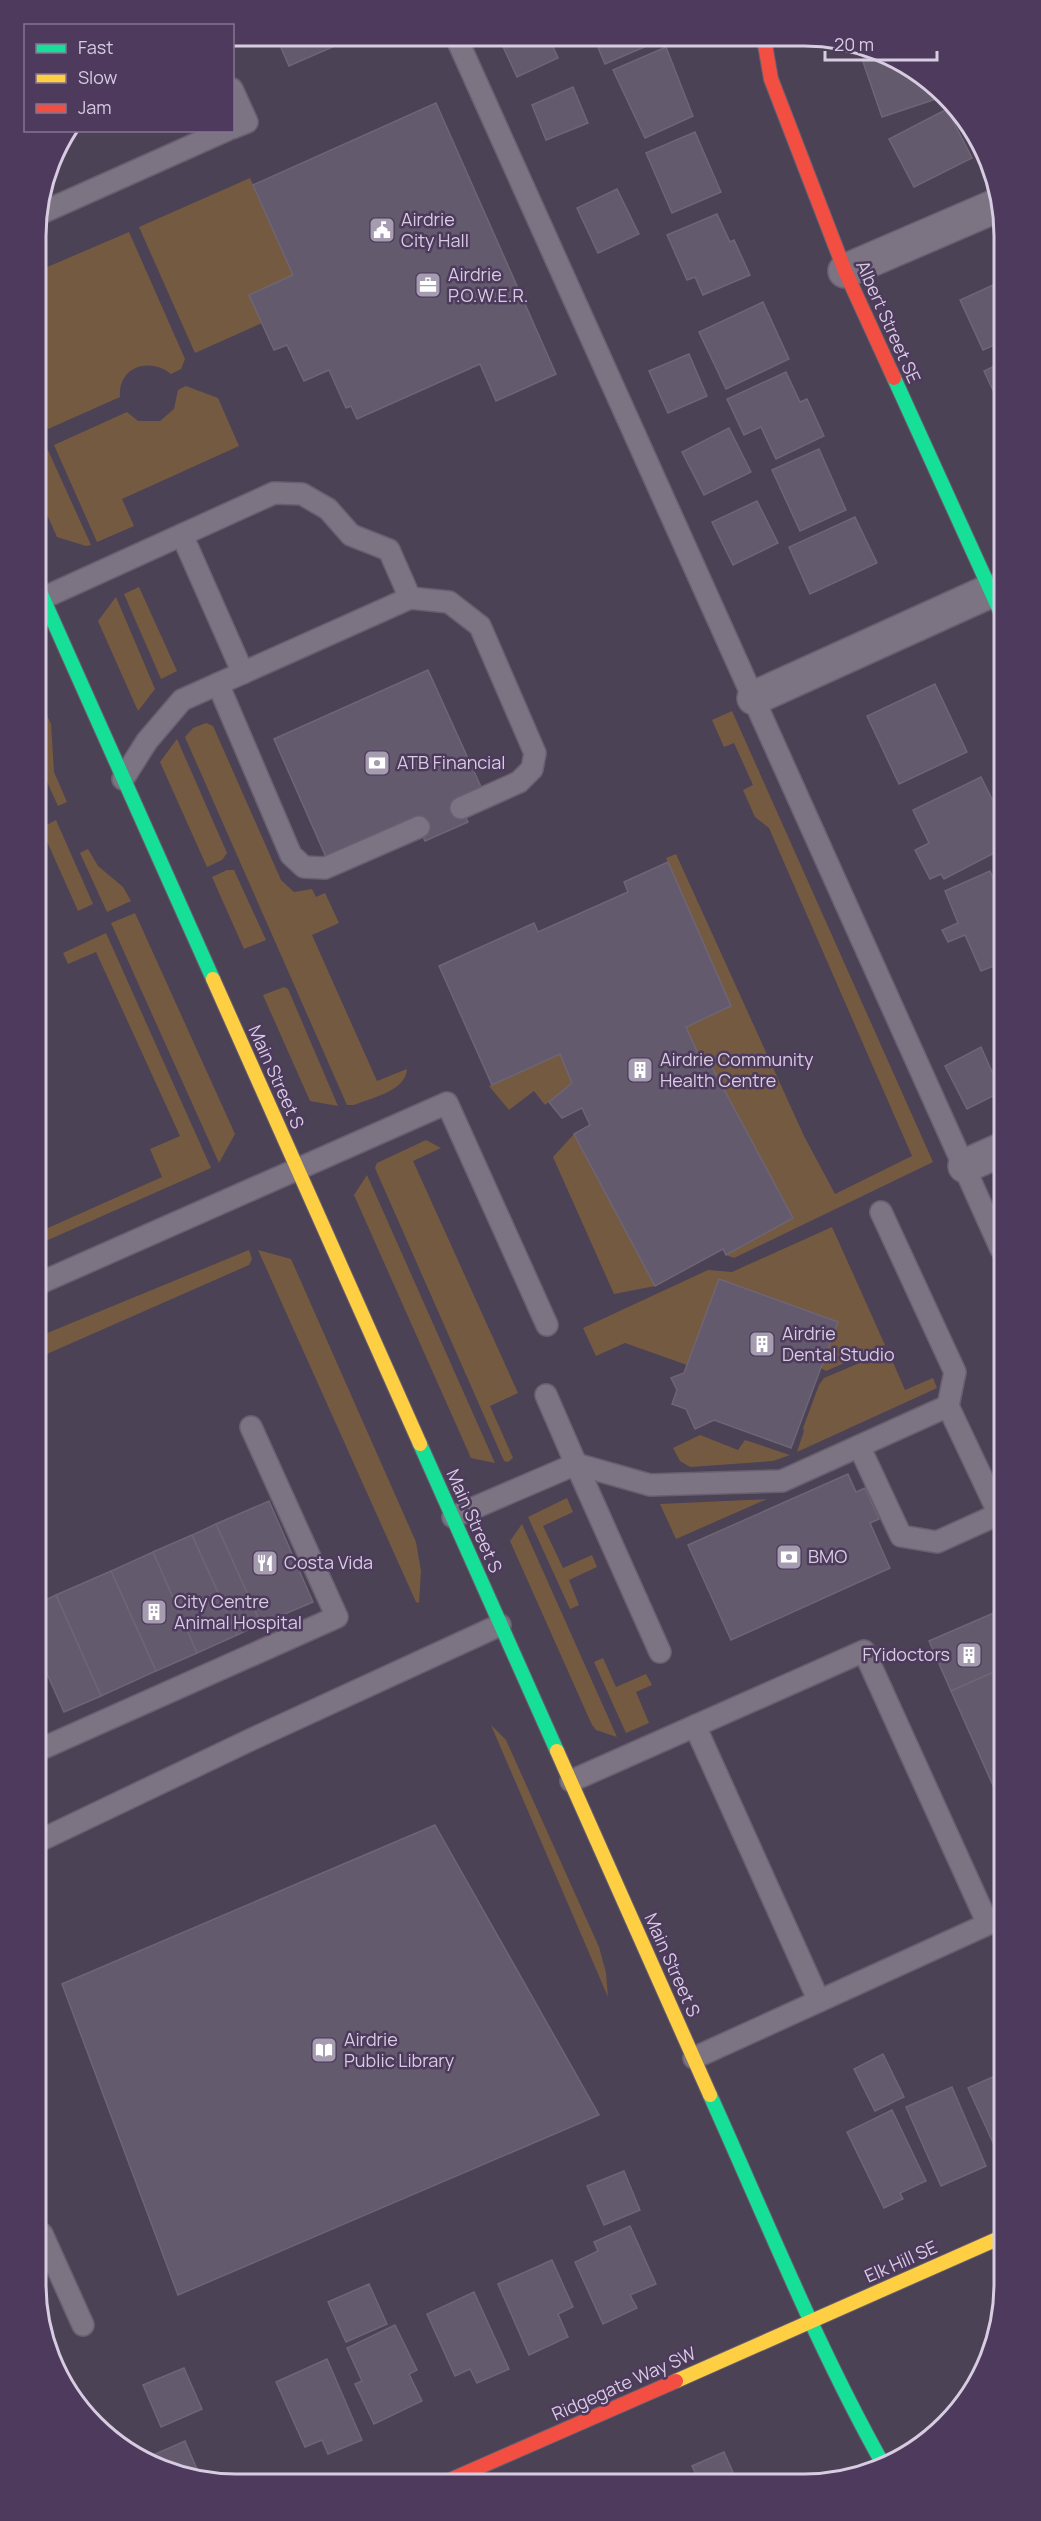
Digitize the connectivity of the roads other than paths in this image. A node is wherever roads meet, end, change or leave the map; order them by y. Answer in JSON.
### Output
{"nodes":[{"id":1,"x":461,"y":47,"type":"edge"},
{"id":2,"x":765,"y":47,"type":"edge"},
{"id":3,"x":234,"y":93,"type":"edge"},
{"id":4,"x":234,"y":127,"type":"edge"},
{"id":5,"x":223,"y":132,"type":"edge"},
{"id":6,"x":992,"y":208,"type":"edge"},
{"id":7,"x":48,"y":210,"type":"edge"},
{"id":8,"x":845,"y":272,"type":"junction"},
{"id":9,"x":182,"y":535,"type":"junction"},
{"id":10,"x":47,"y":590,"type":"edge"},
{"id":11,"x":410,"y":598,"type":"junction"},
{"id":12,"x":994,"y":599,"type":"edge"},
{"id":13,"x":994,"y":601,"type":"edge"},
{"id":14,"x":47,"y":608,"type":"edge"},
{"id":15,"x":243,"y":673,"type":"junction"},
{"id":16,"x":218,"y":684,"type":"junction"},
{"id":17,"x":754,"y":698,"type":"junction"},
{"id":18,"x":123,"y":779,"type":"junction"},
{"id":19,"x":461,"y":807,"type":"dead end"},
{"id":20,"x":418,"y":827,"type":"dead end"},
{"id":21,"x":994,"y":1153,"type":"edge"},
{"id":22,"x":965,"y":1166,"type":"junction"},
{"id":23,"x":297,"y":1170,"type":"junction"},
{"id":24,"x":881,"y":1212,"type":"dead end"},
{"id":25,"x":994,"y":1233,"type":"edge"},
{"id":26,"x":46,"y":1280,"type":"edge"},
{"id":27,"x":547,"y":1325,"type":"dead end"},
{"id":28,"x":546,"y":1395,"type":"dead end"},
{"id":29,"x":948,"y":1406,"type":"junction"},
{"id":30,"x":251,"y":1426,"type":"dead end"},
{"id":31,"x":860,"y":1446,"type":"junction"},
{"id":32,"x":576,"y":1464,"type":"junction"},
{"id":33,"x":994,"y":1503,"type":"edge"},
{"id":34,"x":994,"y":1516,"type":"edge"},
{"id":35,"x":453,"y":1517,"type":"junction"},
{"id":36,"x":500,"y":1625,"type":"junction"},
{"id":37,"x":660,"y":1652,"type":"dead end"},
{"id":38,"x":695,"y":1726,"type":"junction"},
{"id":39,"x":46,"y":1747,"type":"edge"},
{"id":40,"x":571,"y":1781,"type":"junction"},
{"id":41,"x":46,"y":1838,"type":"edge"},
{"id":42,"x":819,"y":2001,"type":"junction"},
{"id":43,"x":694,"y":2058,"type":"junction"},
{"id":44,"x":994,"y":2240,"type":"edge"},
{"id":45,"x":46,"y":2243,"type":"edge"},
{"id":46,"x":811,"y":2321,"type":"junction"},
{"id":47,"x":83,"y":2325,"type":"dead end"},
{"id":48,"x":880,"y":2459,"type":"edge"},
{"id":49,"x":464,"y":2474,"type":"edge"}],
"edges":[{"from":1,"to":17,"type":"lane"},
{"from":2,"to":8,"type":"main road","name":"Albert Street SE"},
{"from":3,"to":4,"type":"lane"},
{"from":5,"to":7,"type":"lane"},
{"from":6,"to":8,"type":"street"},
{"from":8,"to":12,"type":"main road","name":"Albert Street SE"},
{"from":9,"to":10,"type":"lane"},
{"from":9,"to":11,"type":"lane"},
{"from":9,"to":15,"type":"lane"},
{"from":11,"to":15,"type":"lane"},
{"from":11,"to":19,"type":"lane"},
{"from":13,"to":17,"type":"street"},
{"from":14,"to":18,"type":"main road","name":"Main Street S"},
{"from":15,"to":16,"type":"lane"},
{"from":16,"to":18,"type":"lane"},
{"from":16,"to":20,"type":"lane"},
{"from":17,"to":22,"type":"lane"},
{"from":18,"to":23,"type":"main road","name":"Main Street S"},
{"from":21,"to":22,"type":"street"},
{"from":22,"to":25,"type":"lane"},
{"from":23,"to":26,"type":"lane"},
{"from":23,"to":27,"type":"lane"},
{"from":23,"to":35,"type":"main road","name":"Main Street S"},
{"from":24,"to":29,"type":"lane"},
{"from":28,"to":32,"type":"lane"},
{"from":29,"to":31,"type":"lane"},
{"from":29,"to":33,"type":"lane"},
{"from":30,"to":39,"type":"lane"},
{"from":31,"to":32,"type":"lane"},
{"from":31,"to":34,"type":"lane"},
{"from":32,"to":35,"type":"lane"},
{"from":32,"to":37,"type":"lane"},
{"from":35,"to":36,"type":"main road","name":"Main Street S"},
{"from":36,"to":40,"type":"main road","name":"Main Street S"},
{"from":36,"to":41,"type":"lane"},
{"from":38,"to":40,"type":"lane"},
{"from":38,"to":42,"type":"lane"},
{"from":38,"to":42,"type":"lane"},
{"from":40,"to":43,"type":"main road","name":"Main Street S"},
{"from":42,"to":43,"type":"lane"},
{"from":43,"to":46,"type":"main road","name":"Main Street S"},
{"from":44,"to":46,"type":"main road","name":"Elk Hill SE"},
{"from":45,"to":47,"type":"lane"},
{"from":46,"to":48,"type":"main road","name":"Main Street S"},
{"from":46,"to":49,"type":"main road","name":"Ridgegate Way SW"}]}
